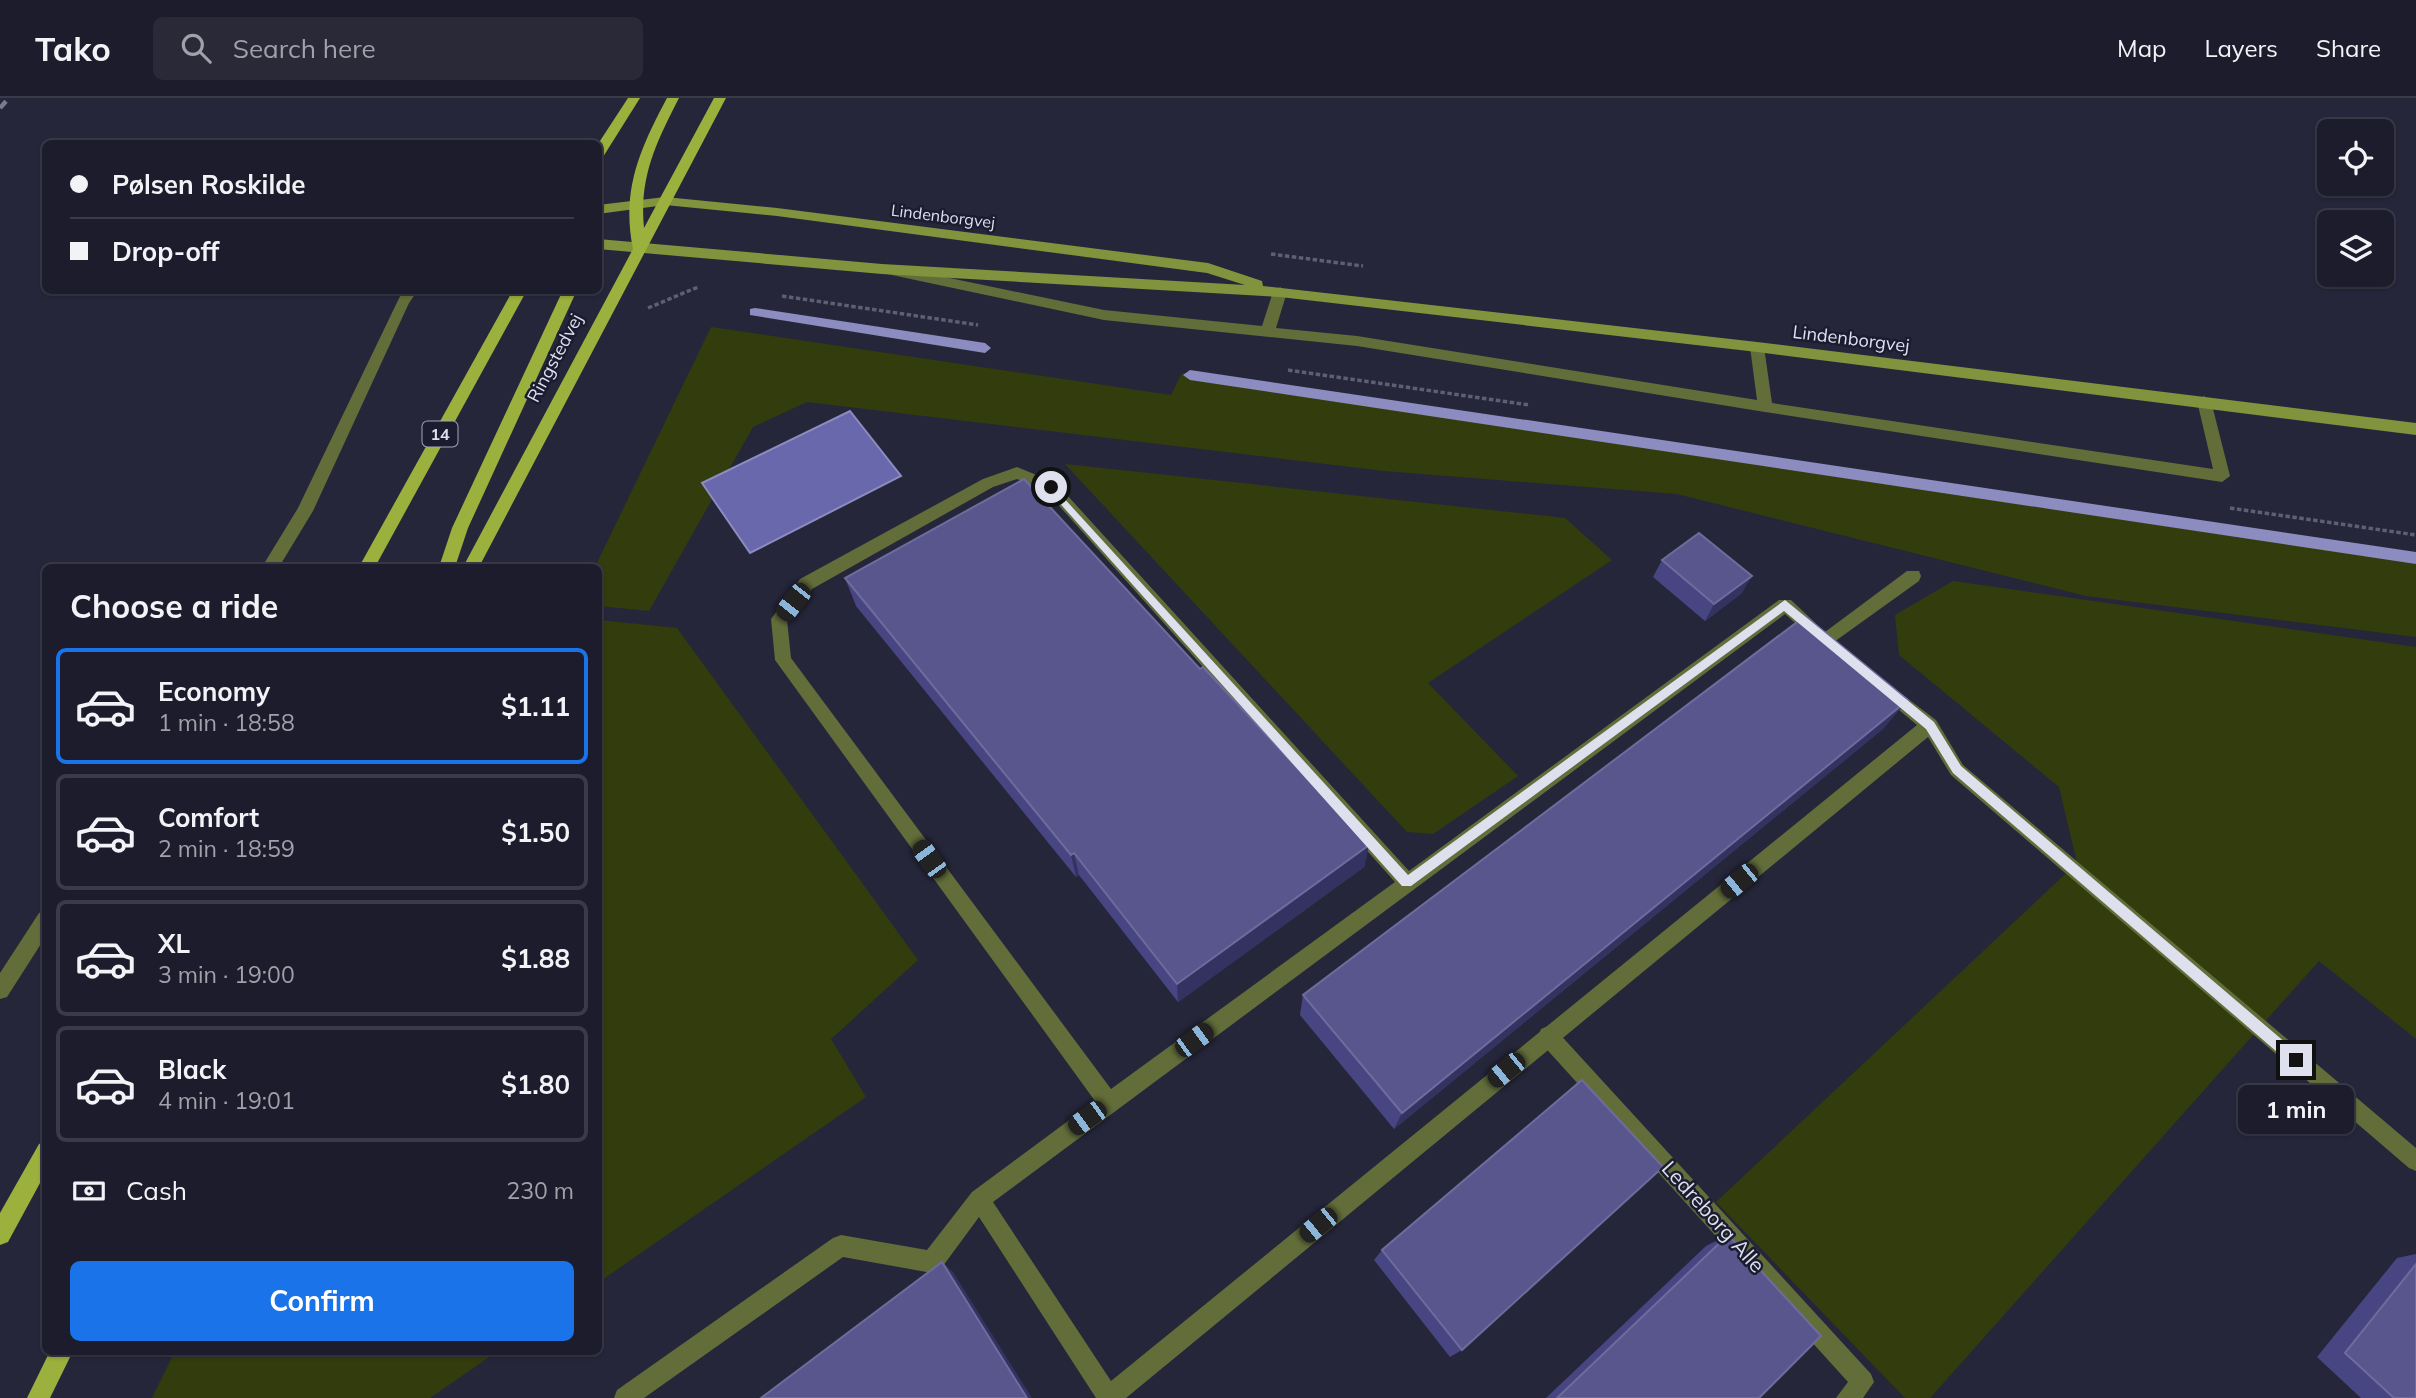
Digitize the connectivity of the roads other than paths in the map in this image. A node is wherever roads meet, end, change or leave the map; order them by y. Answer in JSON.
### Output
{"nodes":[{"id":1,"x":634,"y":98,"type":"edge"},
{"id":2,"x":673,"y":98,"type":"edge"},
{"id":3,"x":720,"y":98,"type":"edge"},
{"id":4,"x":602,"y":148,"type":"edge"},
{"id":5,"x":665,"y":201,"type":"junction"},
{"id":6,"x":635,"y":203,"type":"junction"},
{"id":7,"x":602,"y":209,"type":"edge"},
{"id":8,"x":602,"y":244,"type":"edge"},
{"id":9,"x":639,"y":248,"type":"junction"},
{"id":10,"x":882,"y":269,"type":"junction"},
{"id":11,"x":1280,"y":292,"type":"junction"},
{"id":12,"x":408,"y":294,"type":"edge"},
{"id":13,"x":518,"y":294,"type":"edge"},
{"id":14,"x":568,"y":294,"type":"edge"},
{"id":15,"x":1267,"y":332,"type":"junction"},
{"id":16,"x":1757,"y":347,"type":"junction"},
{"id":17,"x":2204,"y":401,"type":"junction"},
{"id":18,"x":1765,"y":407,"type":"junction"},
{"id":19,"x":2416,"y":429,"type":"edge"},
{"id":20,"x":272,"y":564,"type":"edge"},
{"id":21,"x":369,"y":564,"type":"edge"},
{"id":22,"x":448,"y":564,"type":"edge"},
{"id":23,"x":473,"y":564,"type":"edge"},
{"id":24,"x":1913,"y":576,"type":"dead end"},
{"id":25,"x":1868,"y":674,"type":"edge"},
{"id":26,"x":1930,"y":725,"type":"junction"},
{"id":27,"x":1407,"y":882,"type":"junction"},
{"id":28,"x":42,"y":925,"type":"edge"},
{"id":29,"x":0,"y":990,"type":"edge"},
{"id":30,"x":1548,"y":1036,"type":"junction"},
{"id":31,"x":1108,"y":1102,"type":"junction"},
{"id":32,"x":42,"y":1158,"type":"edge"},
{"id":33,"x":2416,"y":1161,"type":"edge"},
{"id":34,"x":979,"y":1199,"type":"junction"},
{"id":35,"x":0,"y":1234,"type":"edge"},
{"id":36,"x":60,"y":1355,"type":"edge"},
{"id":37,"x":37,"y":1398,"type":"edge"},
{"id":38,"x":625,"y":1398,"type":"edge"},
{"id":39,"x":1109,"y":1398,"type":"edge"},
{"id":40,"x":1847,"y":1398,"type":"edge"}],
"edges":[{"from":1,"to":4,"type":"main road"},
{"from":2,"to":6,"type":"main road"},
{"from":3,"to":5,"type":"main road","name":"Ringstedvej"},
{"from":5,"to":6,"type":"main road","name":"Lindenborgvej"},
{"from":5,"to":9,"type":"main road","name":"Ringstedvej"},
{"from":5,"to":11,"type":"main road","name":"Lindenborgvej"},
{"from":6,"to":7,"type":"main road","name":"Lindenborgvej"},
{"from":6,"to":9,"type":"main road"},
{"from":8,"to":9,"type":"main road","name":"Lindenborgvej"},
{"from":9,"to":10,"type":"main road","name":"Lindenborgvej"},
{"from":9,"to":23,"type":"main road","name":"Ringstedvej"},
{"from":10,"to":11,"type":"main road","name":"Lindenborgvej"},
{"from":10,"to":15,"type":"street"},
{"from":11,"to":15,"type":"street"},
{"from":11,"to":16,"type":"main road","name":"Lindenborgvej"},
{"from":12,"to":20,"type":"street"},
{"from":13,"to":21,"type":"main road","number":"14"},
{"from":14,"to":22,"type":"main road"},
{"from":15,"to":18,"type":"street"},
{"from":16,"to":17,"type":"main road","name":"Lindenborgvej"},
{"from":16,"to":18,"type":"street"},
{"from":17,"to":18,"type":"street"},
{"from":17,"to":19,"type":"main road","name":"Lindenborgvej"},
{"from":24,"to":27,"type":"street"},
{"from":25,"to":26,"type":"street"},
{"from":26,"to":30,"type":"street"},
{"from":26,"to":33,"type":"street"},
{"from":27,"to":31,"type":"street"},
{"from":27,"to":31,"type":"street"},
{"from":28,"to":29,"type":"street"},
{"from":30,"to":39,"type":"street"},
{"from":30,"to":40,"type":"street","name":"Ledreborg Alle"},
{"from":31,"to":34,"type":"street"},
{"from":32,"to":35,"type":"main road"},
{"from":34,"to":38,"type":"street"},
{"from":34,"to":39,"type":"street"},
{"from":36,"to":37,"type":"main road"}]}
